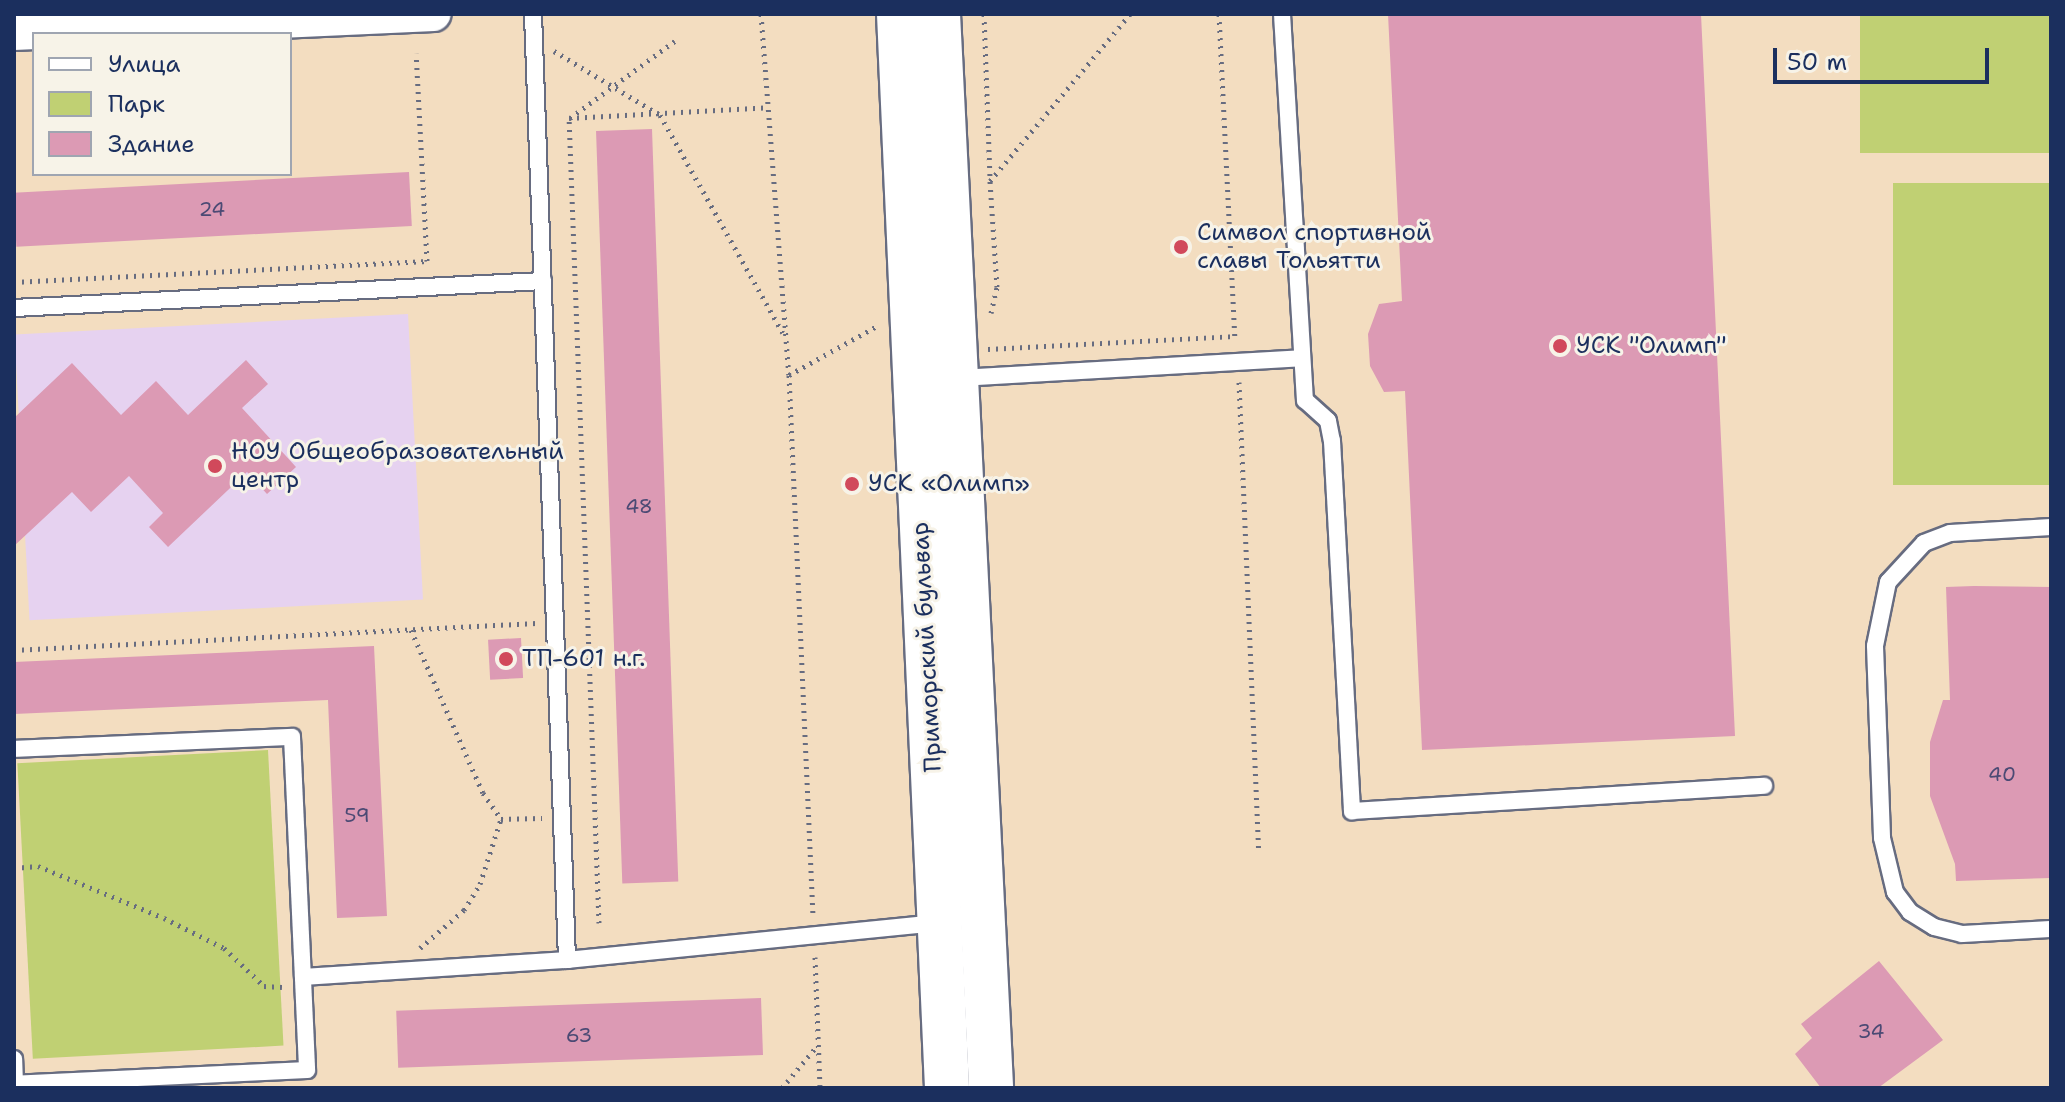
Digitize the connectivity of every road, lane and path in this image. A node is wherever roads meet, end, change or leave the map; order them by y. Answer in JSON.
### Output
{"nodes":[{"id":1,"x":434,"y":14,"type":"edge"},
{"id":2,"x":533,"y":14,"type":"edge"},
{"id":3,"x":761,"y":14,"type":"edge"},
{"id":4,"x":899,"y":14,"type":"edge"},
{"id":5,"x":938,"y":14,"type":"edge"},
{"id":6,"x":984,"y":14,"type":"edge"},
{"id":7,"x":1130,"y":14,"type":"edge"},
{"id":8,"x":1219,"y":14,"type":"edge"},
{"id":9,"x":1282,"y":14,"type":"edge"},
{"id":10,"x":382,"y":15,"type":"edge"},
{"id":11,"x":120,"y":21,"type":"edge"},
{"id":12,"x":14,"y":33,"type":"edge"},
{"id":13,"x":675,"y":41,"type":"dead end"},
{"id":14,"x":548,"y":47,"type":"dead end"},
{"id":15,"x":416,"y":53,"type":"dead end"},
{"id":16,"x":613,"y":86,"type":"junction"},
{"id":17,"x":769,"y":107,"type":"junction"},
{"id":18,"x":660,"y":115,"type":"junction"},
{"id":19,"x":569,"y":118,"type":"junction"},
{"id":20,"x":990,"y":181,"type":"junction"},
{"id":21,"x":543,"y":281,"type":"junction"},
{"id":22,"x":14,"y":282,"type":"edge"},
{"id":23,"x":14,"y":308,"type":"edge"},
{"id":24,"x":990,"y":319,"type":"dead end"},
{"id":25,"x":885,"y":321,"type":"dead end"},
{"id":26,"x":986,"y":334,"type":"dead end"},
{"id":27,"x":1234,"y":336,"type":"junction"},
{"id":28,"x":785,"y":338,"type":"junction"},
{"id":29,"x":1301,"y":358,"type":"junction"},
{"id":30,"x":1238,"y":362,"type":"junction"},
{"id":31,"x":789,"y":375,"type":"junction"},
{"id":32,"x":954,"y":378,"type":"junction"},
{"id":33,"x":2051,"y":527,"type":"edge"},
{"id":34,"x":588,"y":621,"type":"junction"},
{"id":35,"x":555,"y":622,"type":"junction"},
{"id":36,"x":411,"y":630,"type":"junction"},
{"id":37,"x":14,"y":650,"type":"edge"},
{"id":38,"x":14,"y":749,"type":"edge"},
{"id":39,"x":1764,"y":786,"type":"dead end"},
{"id":40,"x":595,"y":816,"type":"junction"},
{"id":41,"x":562,"y":817,"type":"junction"},
{"id":42,"x":501,"y":819,"type":"junction"},
{"id":43,"x":1259,"y":852,"type":"dead end"},
{"id":44,"x":14,"y":868,"type":"edge"},
{"id":45,"x":599,"y":923,"type":"dead end"},
{"id":46,"x":940,"y":923,"type":"junction"},
{"id":47,"x":2051,"y":929,"type":"edge"},
{"id":48,"x":814,"y":932,"type":"junction"},
{"id":49,"x":567,"y":960,"type":"junction"},
{"id":50,"x":393,"y":971,"type":"junction"},
{"id":51,"x":303,"y":983,"type":"junction"},
{"id":52,"x":819,"y":1044,"type":"junction"},
{"id":53,"x":14,"y":1059,"type":"edge"},
{"id":54,"x":782,"y":1088,"type":"edge"},
{"id":55,"x":820,"y":1088,"type":"edge"},
{"id":56,"x":947,"y":1088,"type":"edge"},
{"id":57,"x":991,"y":1088,"type":"edge"}],
"edges":[{"from":1,"to":10,"type":"street"},
{"from":2,"to":21,"type":"lane"},
{"from":3,"to":17,"type":"path"},
{"from":4,"to":46,"type":"main road","name":"Приморский бульвар"},
{"from":5,"to":32,"type":"main road"},
{"from":6,"to":20,"type":"path"},
{"from":7,"to":20,"type":"path"},
{"from":8,"to":27,"type":"path"},
{"from":9,"to":29,"type":"lane"},
{"from":10,"to":11,"type":"street"},
{"from":11,"to":12,"type":"street"},
{"from":13,"to":16,"type":"path"},
{"from":14,"to":16,"type":"path"},
{"from":15,"to":22,"type":"path"},
{"from":16,"to":18,"type":"path"},
{"from":16,"to":19,"type":"path"},
{"from":17,"to":18,"type":"path"},
{"from":17,"to":28,"type":"path"},
{"from":18,"to":19,"type":"path"},
{"from":18,"to":28,"type":"path"},
{"from":19,"to":34,"type":"path"},
{"from":20,"to":24,"type":"path"},
{"from":21,"to":23,"type":"lane"},
{"from":21,"to":35,"type":"lane"},
{"from":25,"to":31,"type":"path"},
{"from":26,"to":27,"type":"path"},
{"from":27,"to":30,"type":"path"},
{"from":28,"to":31,"type":"path"},
{"from":29,"to":30,"type":"lane"},
{"from":29,"to":39,"type":"lane"},
{"from":30,"to":32,"type":"lane"},
{"from":30,"to":43,"type":"path"},
{"from":31,"to":48,"type":"path"},
{"from":32,"to":57,"type":"main road"},
{"from":33,"to":47,"type":"lane"},
{"from":34,"to":35,"type":"path"},
{"from":34,"to":40,"type":"path"},
{"from":35,"to":36,"type":"path"},
{"from":35,"to":41,"type":"lane"},
{"from":36,"to":37,"type":"path"},
{"from":36,"to":42,"type":"path"},
{"from":38,"to":51,"type":"lane"},
{"from":40,"to":41,"type":"path"},
{"from":40,"to":45,"type":"path"},
{"from":41,"to":42,"type":"path"},
{"from":41,"to":49,"type":"lane"},
{"from":42,"to":50,"type":"path"},
{"from":44,"to":51,"type":"path"},
{"from":46,"to":48,"type":"lane"},
{"from":46,"to":56,"type":"main road","name":"Приморский бульвар"},
{"from":48,"to":49,"type":"lane"},
{"from":48,"to":52,"type":"path"},
{"from":49,"to":50,"type":"lane"},
{"from":50,"to":51,"type":"lane"},
{"from":51,"to":53,"type":"lane"},
{"from":52,"to":54,"type":"path"},
{"from":52,"to":55,"type":"path"}]}
